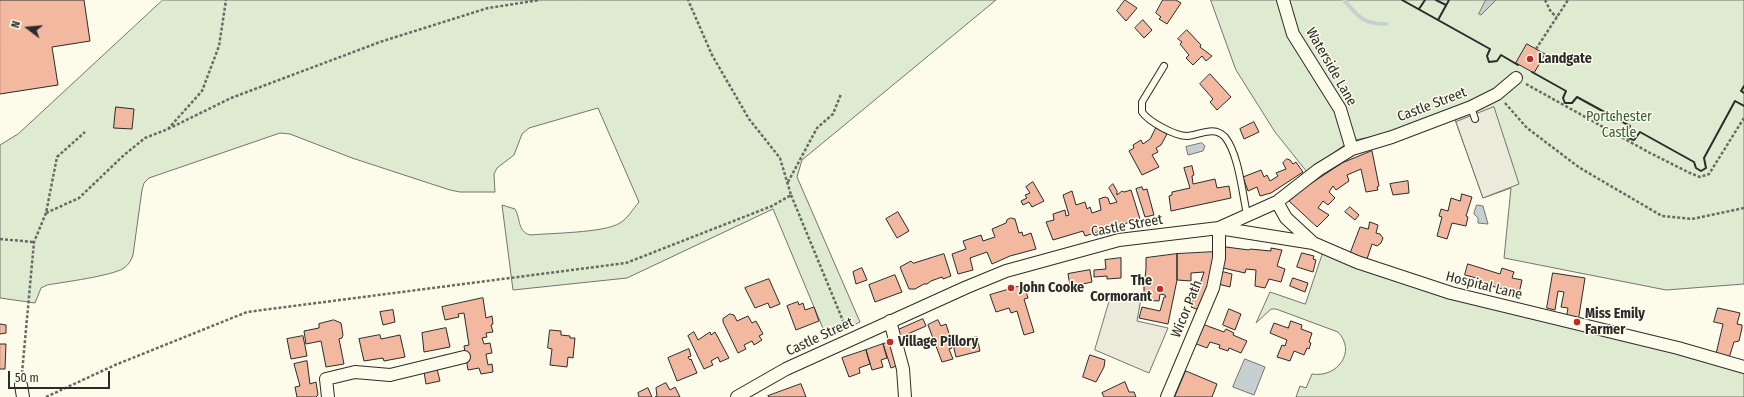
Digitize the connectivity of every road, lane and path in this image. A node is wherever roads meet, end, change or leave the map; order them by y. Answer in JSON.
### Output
{"nodes":[{"id":1,"x":226,"y":0,"type":"edge"},
{"id":2,"x":540,"y":0,"type":"edge"},
{"id":3,"x":688,"y":0,"type":"edge"},
{"id":4,"x":1283,"y":0,"type":"edge"},
{"id":5,"x":1545,"y":0,"type":"edge"},
{"id":6,"x":1568,"y":0,"type":"edge"},
{"id":7,"x":1557,"y":17,"type":"junction"},
{"id":8,"x":1536,"y":50,"type":"dead end"},
{"id":9,"x":1164,"y":66,"type":"dead end"},
{"id":10,"x":1516,"y":78,"type":"joint"},
{"id":11,"x":841,"y":94,"type":"dead end"},
{"id":12,"x":1497,"y":94,"type":"junction"},
{"id":13,"x":1471,"y":107,"type":"junction"},
{"id":14,"x":1744,"y":118,"type":"edge"},
{"id":15,"x":1475,"y":119,"type":"dead end"},
{"id":16,"x":168,"y":129,"type":"junction"},
{"id":17,"x":85,"y":132,"type":"dead end"},
{"id":18,"x":1352,"y":148,"type":"junction"},
{"id":19,"x":788,"y":182,"type":"junction"},
{"id":20,"x":791,"y":195,"type":"junction"},
{"id":21,"x":1277,"y":202,"type":"junction"},
{"id":22,"x":1744,"y":208,"type":"edge"},
{"id":23,"x":46,"y":213,"type":"junction"},
{"id":24,"x":1247,"y":214,"type":"junction"},
{"id":25,"x":1219,"y":228,"type":"junction"},
{"id":26,"x":0,"y":239,"type":"edge"},
{"id":27,"x":34,"y":242,"type":"junction"},
{"id":28,"x":1313,"y":243,"type":"junction"},
{"id":29,"x":890,"y":321,"type":"junction"},
{"id":30,"x":850,"y":339,"type":"junction"},
{"id":31,"x":464,"y":357,"type":"dead end"},
{"id":32,"x":1744,"y":367,"type":"edge"},
{"id":33,"x":22,"y":391,"type":"edge"},
{"id":34,"x":46,"y":397,"type":"edge"},
{"id":35,"x":328,"y":397,"type":"edge"},
{"id":36,"x":737,"y":397,"type":"edge"},
{"id":37,"x":905,"y":397,"type":"edge"},
{"id":38,"x":1167,"y":397,"type":"edge"}],
"edges":[{"from":1,"to":16,"type":"path"},
{"from":2,"to":16,"type":"path"},
{"from":3,"to":19,"type":"path"},
{"from":4,"to":18,"type":"street","name":"Waterside Lane"},
{"from":5,"to":7,"type":"path"},
{"from":6,"to":7,"type":"path"},
{"from":7,"to":8,"type":"path"},
{"from":9,"to":24,"type":"lane"},
{"from":10,"to":12,"type":"street","name":"Castle Street"},
{"from":10,"to":14,"type":"path"},
{"from":11,"to":19,"type":"path"},
{"from":12,"to":13,"type":"street","name":"Castle Street"},
{"from":12,"to":22,"type":"path"},
{"from":13,"to":15,"type":"lane"},
{"from":13,"to":18,"type":"street","name":"Castle Street"},
{"from":16,"to":23,"type":"path"},
{"from":17,"to":23,"type":"path"},
{"from":18,"to":21,"type":"street","name":"Castle Street"},
{"from":19,"to":20,"type":"path"},
{"from":20,"to":30,"type":"path"},
{"from":20,"to":34,"type":"path"},
{"from":21,"to":24,"type":"street","name":"Castle Street"},
{"from":21,"to":28,"type":"street"},
{"from":23,"to":27,"type":"path"},
{"from":24,"to":25,"type":"street","name":"Castle Street"},
{"from":25,"to":28,"type":"street","name":"Hospital Lane"},
{"from":25,"to":29,"type":"street","name":"Castle Street"},
{"from":25,"to":38,"type":"street","name":"Wicor Path"},
{"from":26,"to":27,"type":"path"},
{"from":27,"to":33,"type":"path"},
{"from":28,"to":32,"type":"street","name":"Hospital Lane"},
{"from":29,"to":30,"type":"street","name":"Castle Street"},
{"from":29,"to":37,"type":"street"},
{"from":30,"to":36,"type":"street","name":"Castle Street"},
{"from":31,"to":35,"type":"street"}]}
